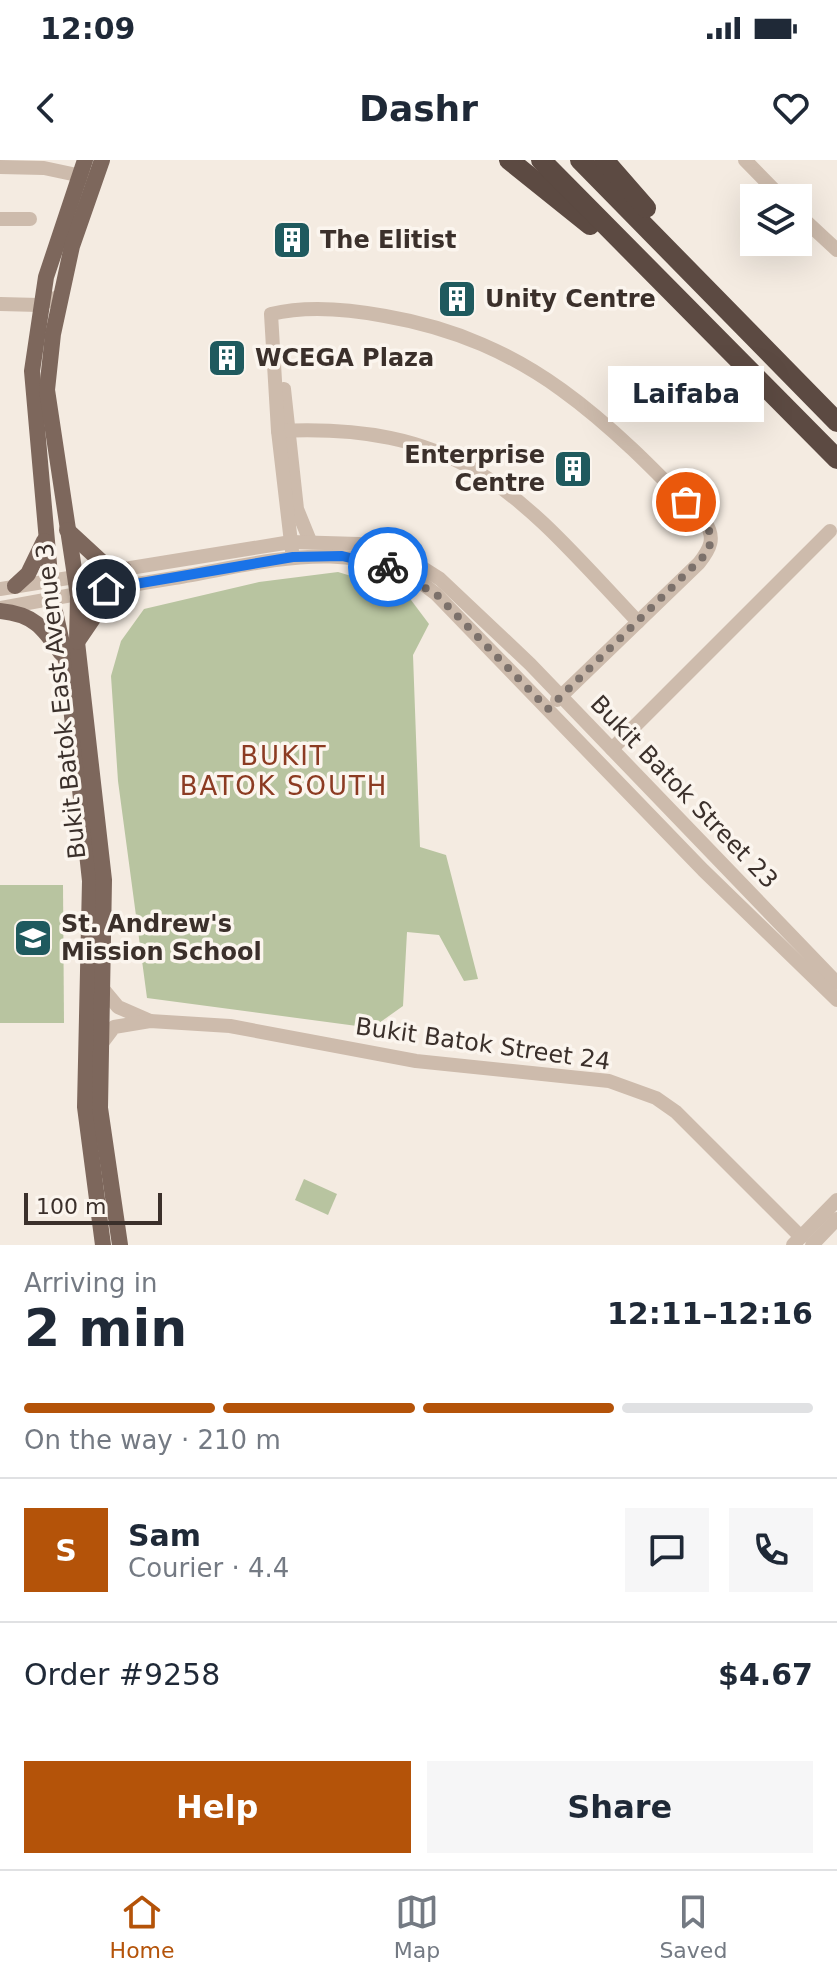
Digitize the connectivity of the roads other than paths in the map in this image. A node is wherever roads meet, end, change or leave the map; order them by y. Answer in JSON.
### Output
{"nodes":[{"id":1,"x":509,"y":160,"type":"edge"},
{"id":2,"x":541,"y":160,"type":"edge"},
{"id":3,"x":580,"y":160,"type":"edge"},
{"id":4,"x":604,"y":160,"type":"edge"},
{"id":5,"x":745,"y":160,"type":"edge"},
{"id":6,"x":93,"y":166,"type":"edge"},
{"id":7,"x":0,"y":167,"type":"edge"},
{"id":8,"x":768,"y":184,"type":"edge"},
{"id":9,"x":0,"y":219,"type":"edge"},
{"id":10,"x":30,"y":219,"type":"dead end"},
{"id":11,"x":812,"y":227,"type":"edge"},
{"id":12,"x":837,"y":250,"type":"edge"},
{"id":13,"x":638,"y":261,"type":"junction"},
{"id":14,"x":60,"y":296,"type":"junction"},
{"id":15,"x":0,"y":304,"type":"edge"},
{"id":16,"x":39,"y":305,"type":"junction"},
{"id":17,"x":741,"y":321,"type":"junction"},
{"id":18,"x":837,"y":422,"type":"edge"},
{"id":19,"x":283,"y":430,"type":"junction"},
{"id":20,"x":837,"y":459,"type":"edge"},
{"id":21,"x":66,"y":529,"type":"junction"},
{"id":22,"x":830,"y":531,"type":"dead end"},
{"id":23,"x":47,"y":532,"type":"junction"},
{"id":24,"x":310,"y":541,"type":"junction"},
{"id":25,"x":292,"y":550,"type":"junction"},
{"id":26,"x":75,"y":577,"type":"junction"},
{"id":27,"x":124,"y":577,"type":"junction"},
{"id":28,"x":50,"y":580,"type":"junction"},
{"id":29,"x":8,"y":587,"type":"edge"},
{"id":30,"x":78,"y":596,"type":"junction"},
{"id":31,"x":52,"y":598,"type":"junction"},
{"id":32,"x":0,"y":609,"type":"edge"},
{"id":33,"x":638,"y":622,"type":"junction"},
{"id":34,"x":77,"y":642,"type":"junction"},
{"id":35,"x":66,"y":661,"type":"junction"},
{"id":36,"x":561,"y":696,"type":"junction"},
{"id":37,"x":548,"y":709,"type":"junction"},
{"id":38,"x":612,"y":749,"type":"junction"},
{"id":39,"x":837,"y":983,"type":"edge"},
{"id":40,"x":103,"y":989,"type":"junction"},
{"id":41,"x":837,"y":1000,"type":"edge"},
{"id":42,"x":150,"y":1021,"type":"junction"},
{"id":43,"x":102,"y":1043,"type":"junction"},
{"id":44,"x":837,"y":1200,"type":"edge"},
{"id":45,"x":837,"y":1219,"type":"edge"},
{"id":46,"x":802,"y":1242,"type":"edge"},
{"id":47,"x":103,"y":1245,"type":"edge"},
{"id":48,"x":120,"y":1245,"type":"edge"}],
"edges":[{"from":1,"to":13,"type":"highway"},
{"from":2,"to":13,"type":"highway"},
{"from":3,"to":17,"type":"highway"},
{"from":4,"to":17,"type":"highway"},
{"from":5,"to":8,"type":"street"},
{"from":6,"to":7,"type":"street"},
{"from":6,"to":14,"type":"main road","name":"Bukit Batok East Avenue 3"},
{"from":6,"to":16,"type":"main road","name":"Bukit Batok East Avenue 3"},
{"from":9,"to":10,"type":"street"},
{"from":11,"to":12,"type":"street"},
{"from":13,"to":20,"type":"highway"},
{"from":14,"to":16,"type":"street"},
{"from":14,"to":21,"type":"main road","name":"Bukit Batok East Avenue 3"},
{"from":15,"to":16,"type":"street"},
{"from":16,"to":23,"type":"main road","name":"Bukit Batok East Avenue 3"},
{"from":17,"to":18,"type":"highway"},
{"from":19,"to":24,"type":"street"},
{"from":19,"to":25,"type":"street"},
{"from":19,"to":33,"type":"street"},
{"from":19,"to":33,"type":"street"},
{"from":21,"to":26,"type":"main road","name":"Bukit Batok East Avenue 3"},
{"from":21,"to":27,"type":"main road"},
{"from":22,"to":38,"type":"street"},
{"from":23,"to":28,"type":"main road","name":"Bukit Batok East Avenue 3"},
{"from":23,"to":29,"type":"main road"},
{"from":24,"to":25,"type":"street","name":"Bukit Batok Street 23"},
{"from":24,"to":36,"type":"street","name":"Bukit Batok Street 23"},
{"from":25,"to":27,"type":"street","name":"Bukit Batok Street 23"},
{"from":25,"to":37,"type":"street","name":"Bukit Batok Street 23"},
{"from":26,"to":27,"type":"street","name":"Bukit Batok Street 23"},
{"from":26,"to":28,"type":"street","name":"Bukit Batok Street 23"},
{"from":26,"to":30,"type":"main road","name":"Bukit Batok East Avenue 3"},
{"from":27,"to":30,"type":"street","name":"Bukit Batok Street 23"},
{"from":27,"to":34,"type":"main road"},
{"from":28,"to":29,"type":"street","name":"Bukit Batok Street 23"},
{"from":28,"to":31,"type":"main road","name":"Bukit Batok East Avenue 3"},
{"from":30,"to":31,"type":"street","name":"Bukit Batok Street 23"},
{"from":30,"to":34,"type":"main road","name":"Bukit Batok East Avenue 3"},
{"from":31,"to":32,"type":"street","name":"Bukit Batok Street 23"},
{"from":31,"to":35,"type":"main road","name":"Bukit Batok East Avenue 3"},
{"from":32,"to":35,"type":"main road"},
{"from":33,"to":36,"type":"street"},
{"from":34,"to":40,"type":"main road","name":"Bukit Batok East Avenue 3"},
{"from":35,"to":47,"type":"main road","name":"Bukit Batok East Avenue 3"},
{"from":36,"to":37,"type":"street"},
{"from":36,"to":38,"type":"street","name":"Bukit Batok Street 23"},
{"from":37,"to":41,"type":"street","name":"Bukit Batok Street 23"},
{"from":38,"to":39,"type":"street","name":"Bukit Batok Street 23"},
{"from":40,"to":42,"type":"street","name":"Bukit Batok Street 24"},
{"from":40,"to":43,"type":"main road","name":"Bukit Batok East Avenue 3"},
{"from":42,"to":43,"type":"street","name":"Bukit Batok Street 24"},
{"from":42,"to":46,"type":"street","name":"Bukit Batok Street 24"},
{"from":43,"to":48,"type":"main road","name":"Bukit Batok East Avenue 3"},
{"from":44,"to":46,"type":"street"},
{"from":45,"to":46,"type":"street"}]}
